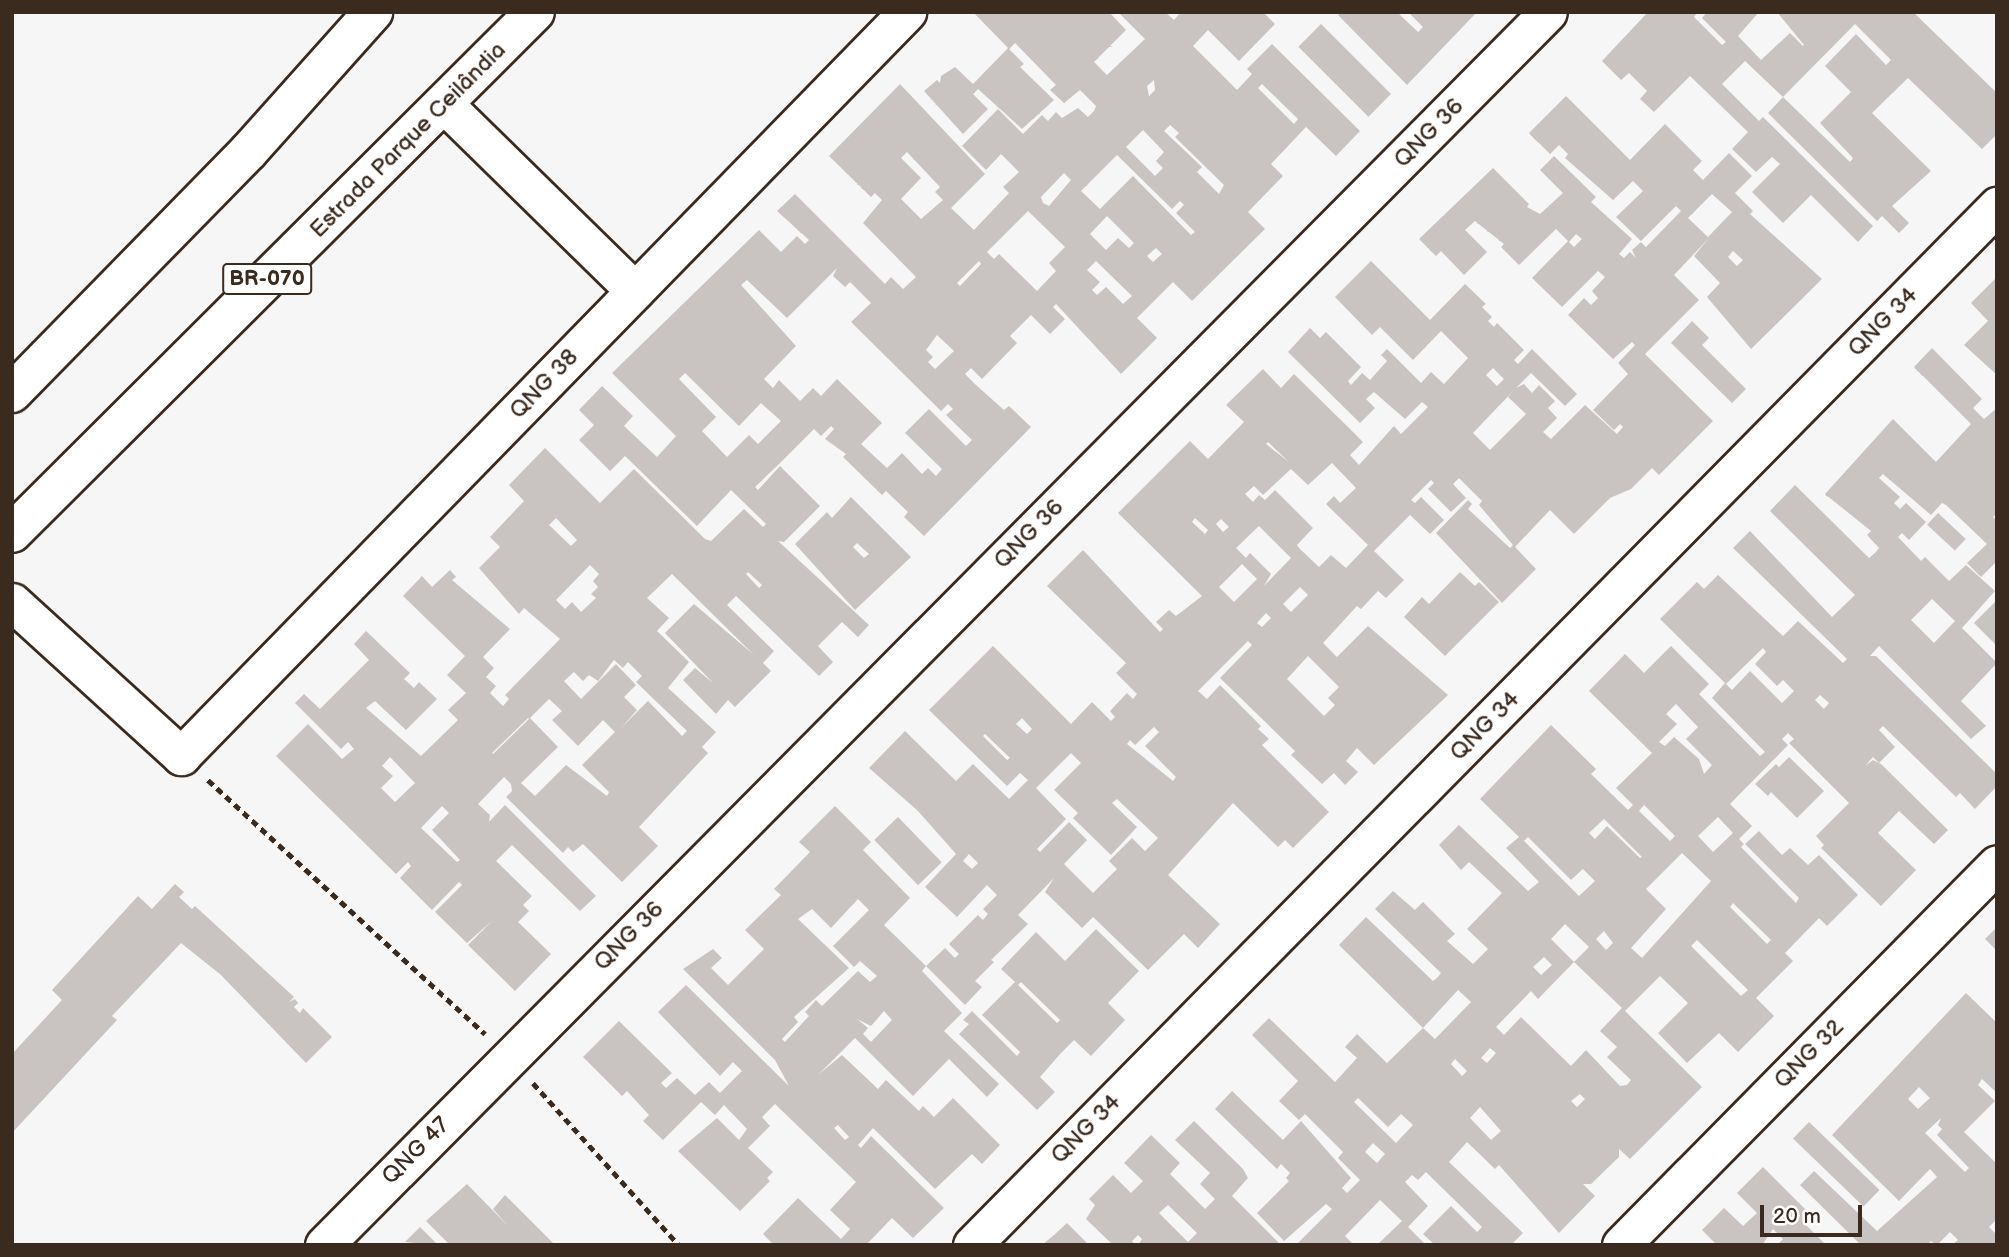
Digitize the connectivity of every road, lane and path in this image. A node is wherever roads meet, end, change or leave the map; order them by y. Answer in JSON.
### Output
{"nodes":[{"id":1,"x":373,"y":12,"type":"edge"},
{"id":2,"x":907,"y":12,"type":"edge"},
{"id":3,"x":1549,"y":12,"type":"edge"},
{"id":4,"x":532,"y":17,"type":"edge"},
{"id":5,"x":444,"y":104,"type":"junction"},
{"id":6,"x":1997,"y":206,"type":"edge"},
{"id":7,"x":635,"y":291,"type":"junction"},
{"id":8,"x":12,"y":393,"type":"edge"},
{"id":9,"x":12,"y":533,"type":"edge"},
{"id":10,"x":12,"y":602,"type":"edge"},
{"id":11,"x":181,"y":756,"type":"junction"},
{"id":12,"x":1997,"y":864,"type":"edge"},
{"id":13,"x":509,"y":1056,"type":"junction"},
{"id":14,"x":324,"y":1245,"type":"edge"},
{"id":15,"x":679,"y":1245,"type":"edge"},
{"id":16,"x":972,"y":1245,"type":"edge"},
{"id":17,"x":1621,"y":1245,"type":"edge"}],
"edges":[{"from":1,"to":8,"type":"highway"},
{"from":2,"to":7,"type":"street","name":"QNG 38"},
{"from":3,"to":13,"type":"street","name":"QNG 36"},
{"from":4,"to":5,"type":"highway","name":"Estrada Parque Ceilândia","number":"BR-070"},
{"from":5,"to":7,"type":"street"},
{"from":5,"to":9,"type":"highway","name":"Estrada Parque Ceilândia","number":"BR-070"},
{"from":6,"to":16,"type":"street","name":"QNG 34"},
{"from":7,"to":11,"type":"street","name":"QNG 38"},
{"from":10,"to":11,"type":"street"},
{"from":11,"to":13,"type":"path"},
{"from":12,"to":17,"type":"street","name":"QNG 32"},
{"from":13,"to":14,"type":"street","name":"QNG 47"},
{"from":13,"to":15,"type":"path"}]}
